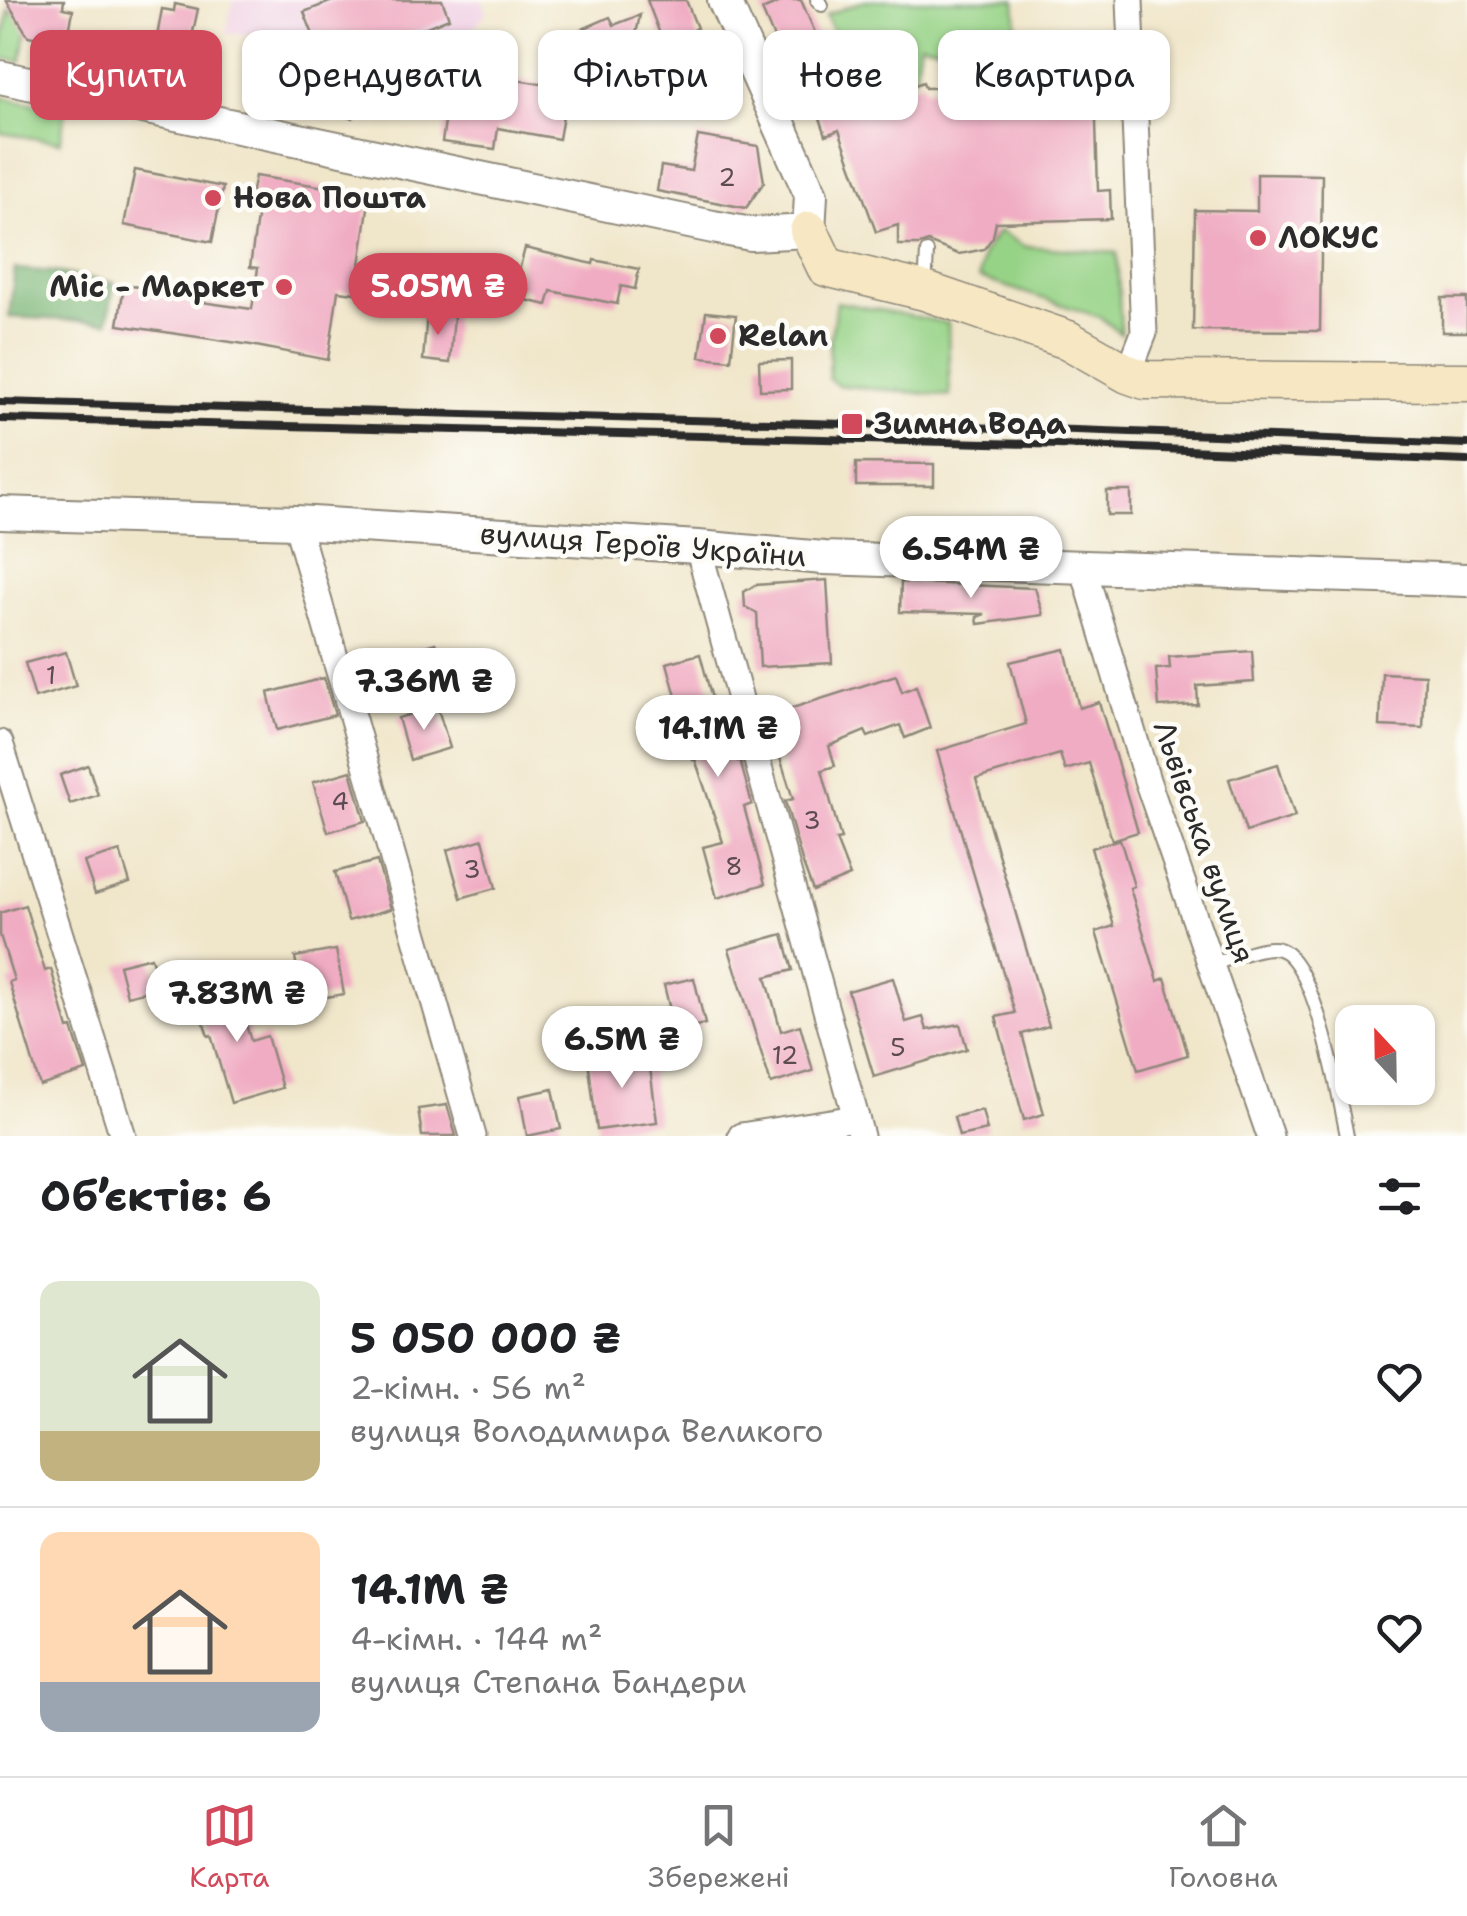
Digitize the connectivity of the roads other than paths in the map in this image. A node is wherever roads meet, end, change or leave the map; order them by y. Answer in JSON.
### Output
{"nodes":[{"id":1,"x":1130,"y":0,"type":"edge"},
{"id":2,"x":726,"y":1,"type":"edge"},
{"id":3,"x":0,"y":77,"type":"edge"},
{"id":4,"x":809,"y":231,"type":"junction"},
{"id":5,"x":927,"y":252,"type":"dead end"},
{"id":6,"x":925,"y":291,"type":"junction"},
{"id":7,"x":1128,"y":374,"type":"junction"},
{"id":8,"x":1467,"y":382,"type":"edge"},
{"id":9,"x":0,"y":513,"type":"edge"},
{"id":10,"x":296,"y":522,"type":"junction"},
{"id":11,"x":698,"y":548,"type":"junction"},
{"id":12,"x":1083,"y":567,"type":"junction"},
{"id":13,"x":1467,"y":580,"type":"edge"},
{"id":14,"x":0,"y":743,"type":"edge"},
{"id":15,"x":1211,"y":964,"type":"junction"},
{"id":16,"x":859,"y":1127,"type":"edge"},
{"id":17,"x":123,"y":1136,"type":"edge"},
{"id":18,"x":473,"y":1136,"type":"edge"},
{"id":19,"x":740,"y":1136,"type":"edge"},
{"id":20,"x":1270,"y":1136,"type":"edge"},
{"id":21,"x":1348,"y":1136,"type":"edge"}],
"edges":[{"from":1,"to":7,"type":"street"},
{"from":2,"to":4,"type":"street"},
{"from":3,"to":4,"type":"street"},
{"from":4,"to":6,"type":"main road"},
{"from":5,"to":6,"type":"lane"},
{"from":6,"to":7,"type":"main road"},
{"from":7,"to":8,"type":"main road"},
{"from":9,"to":10,"type":"street","name":"вулиця Героїв України"},
{"from":10,"to":11,"type":"street","name":"вулиця Героїв України"},
{"from":10,"to":18,"type":"street"},
{"from":11,"to":12,"type":"street","name":"вулиця Героїв України"},
{"from":11,"to":16,"type":"street"},
{"from":12,"to":13,"type":"street","name":"вулиця Героїв України"},
{"from":12,"to":15,"type":"street","name":"Львівська вулиця"},
{"from":14,"to":17,"type":"street"},
{"from":15,"to":20,"type":"street","name":"Львівська вулиця"},
{"from":15,"to":21,"type":"lane"},
{"from":16,"to":19,"type":"street"}]}
